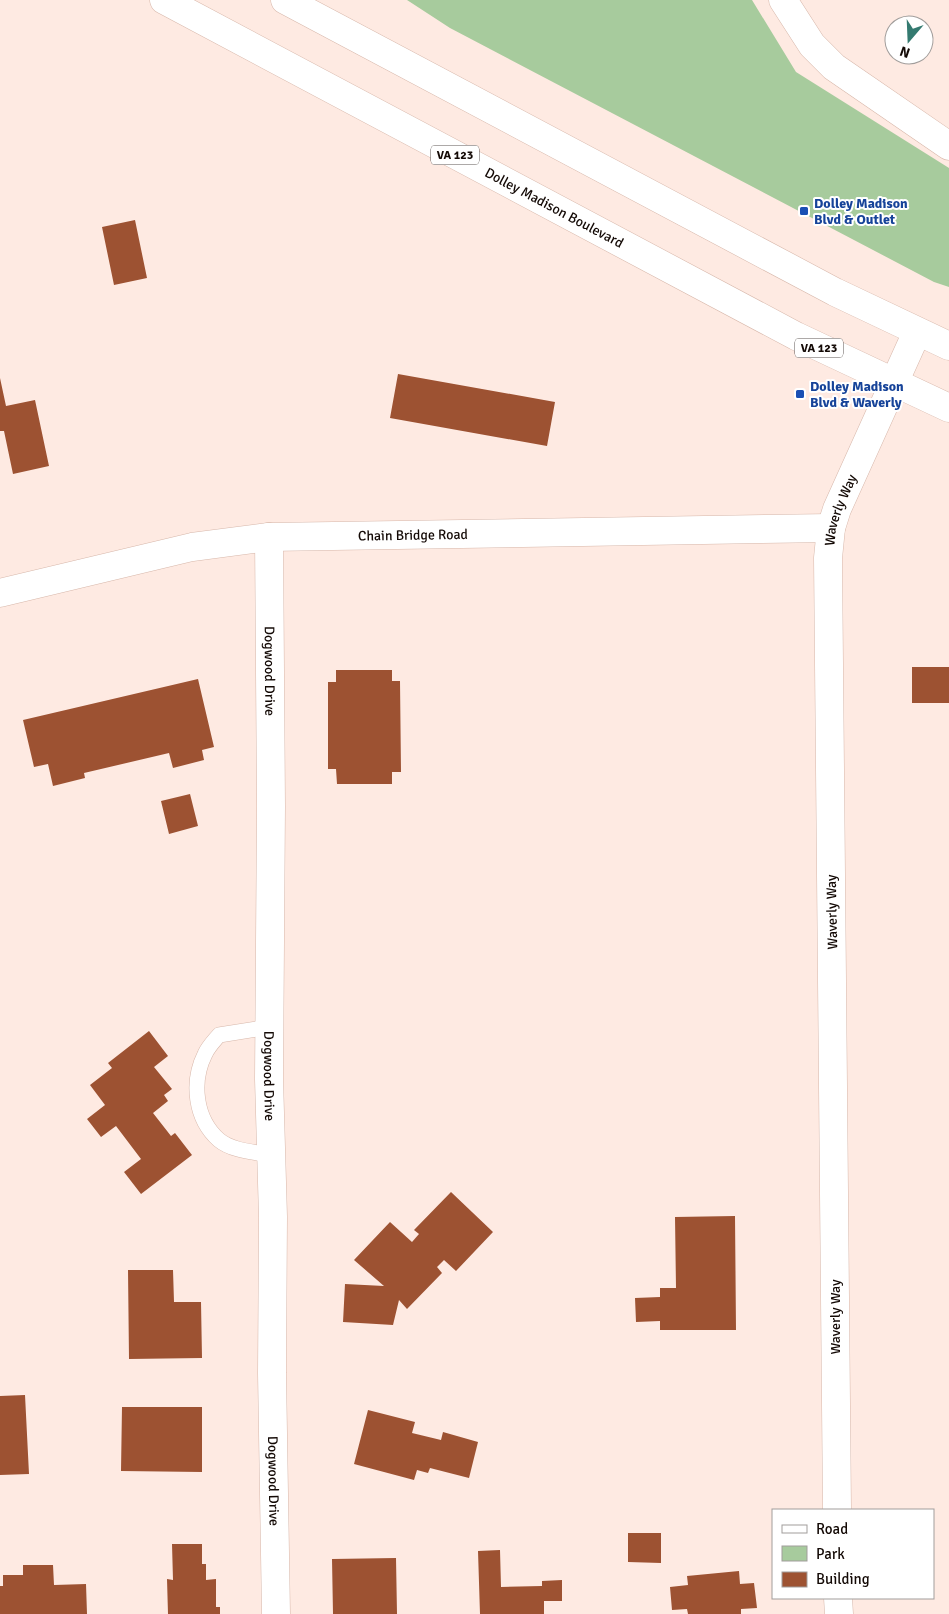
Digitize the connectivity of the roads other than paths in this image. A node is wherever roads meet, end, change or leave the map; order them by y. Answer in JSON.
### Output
{"nodes":[{"id":1,"x":164,"y":0,"type":"edge"},
{"id":2,"x":286,"y":0,"type":"edge"},
{"id":3,"x":782,"y":0,"type":"edge"},
{"id":4,"x":949,"y":146,"type":"edge"},
{"id":5,"x":917,"y":332,"type":"junction"},
{"id":6,"x":949,"y":346,"type":"edge"},
{"id":7,"x":893,"y":383,"type":"junction"},
{"id":8,"x":949,"y":408,"type":"edge"},
{"id":9,"x":831,"y":528,"type":"junction"},
{"id":10,"x":269,"y":537,"type":"junction"},
{"id":11,"x":0,"y":593,"type":"edge"},
{"id":12,"x":269,"y":1028,"type":"junction"},
{"id":13,"x":271,"y":1155,"type":"junction"},
{"id":14,"x":837,"y":1509,"type":"edge"},
{"id":15,"x":838,"y":1599,"type":"edge"},
{"id":16,"x":276,"y":1614,"type":"edge"},
{"id":17,"x":839,"y":1614,"type":"edge"}],
"edges":[{"from":1,"to":7,"type":"street","name":"Dolley Madison Boulevard","number":"VA 123"},
{"from":2,"to":5,"type":"street"},
{"from":3,"to":4,"type":"street"},
{"from":5,"to":6,"type":"street"},
{"from":5,"to":7,"type":"street","name":"Waverly Way"},
{"from":7,"to":8,"type":"street","name":"Dolley Madison Boulevard","number":"VA 123"},
{"from":7,"to":9,"type":"street","name":"Waverly Way"},
{"from":9,"to":10,"type":"street","name":"Chain Bridge Road"},
{"from":9,"to":14,"type":"street","name":"Waverly Way"},
{"from":10,"to":11,"type":"street","name":"Chain Bridge Road"},
{"from":10,"to":12,"type":"street","name":"Dogwood Drive"},
{"from":12,"to":13,"type":"street","name":"Dogwood Drive"},
{"from":12,"to":13,"type":"lane"},
{"from":13,"to":16,"type":"street","name":"Dogwood Drive"},
{"from":15,"to":17,"type":"street"}]}
